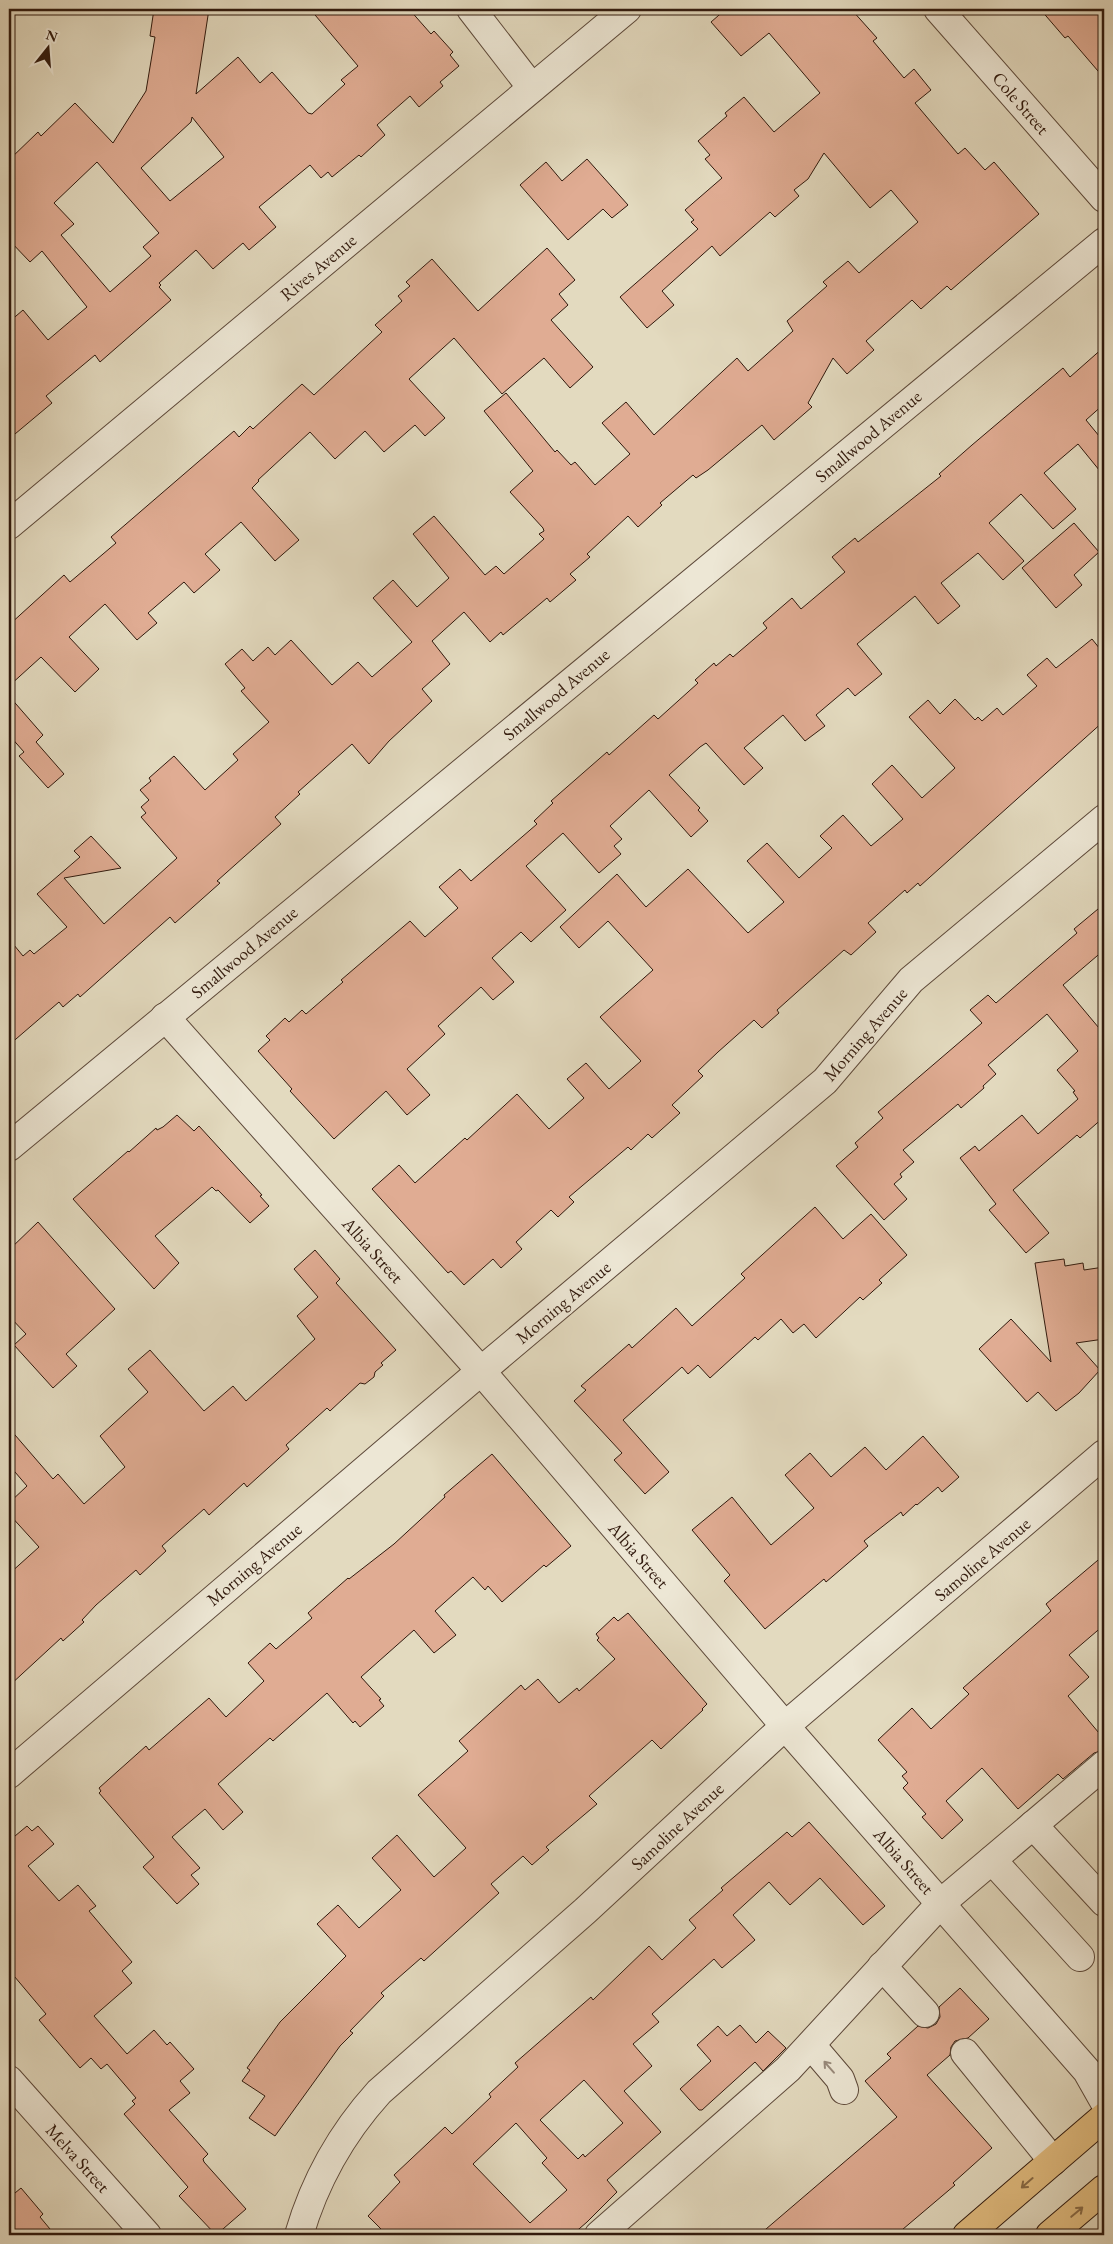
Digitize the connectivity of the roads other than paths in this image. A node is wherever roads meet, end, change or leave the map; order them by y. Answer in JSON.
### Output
{"nodes":[{"id":1,"x":471,"y":9,"type":"edge"},
{"id":2,"x":627,"y":9,"type":"edge"},
{"id":3,"x":938,"y":9,"type":"edge"},
{"id":4,"x":532,"y":88,"type":"junction"},
{"id":5,"x":1104,"y":198,"type":"edge"},
{"id":6,"x":1104,"y":242,"type":"edge"},
{"id":7,"x":9,"y":525,"type":"edge"},
{"id":8,"x":1104,"y":819,"type":"edge"},
{"id":9,"x":165,"y":1017,"type":"junction"},
{"id":10,"x":9,"y":1148,"type":"edge"},
{"id":11,"x":481,"y":1370,"type":"junction"},
{"id":12,"x":1104,"y":1454,"type":"edge"},
{"id":13,"x":785,"y":1726,"type":"junction"},
{"id":14,"x":1104,"y":1765,"type":"edge"},
{"id":15,"x":9,"y":1774,"type":"edge"},
{"id":16,"x":1033,"y":1825,"type":"junction"},
{"id":17,"x":992,"y":1860,"type":"junction"},
{"id":18,"x":1104,"y":1902,"type":"edge"},
{"id":19,"x":941,"y":1903,"type":"junction"},
{"id":20,"x":1080,"y":1957,"type":"dead end"},
{"id":21,"x":882,"y":1966,"type":"junction"},
{"id":22,"x":925,"y":2013,"type":"dead end"},
{"id":23,"x":810,"y":2045,"type":"junction"},
{"id":24,"x":965,"y":2053,"type":"dead end"},
{"id":25,"x":9,"y":2080,"type":"edge"},
{"id":26,"x":844,"y":2090,"type":"dead end"},
{"id":27,"x":1104,"y":2101,"type":"edge"},
{"id":28,"x":1104,"y":2117,"type":"edge"},
{"id":29,"x":1053,"y":2161,"type":"junction"},
{"id":30,"x":1104,"y":2189,"type":"edge"},
{"id":31,"x":147,"y":2235,"type":"edge"},
{"id":32,"x":299,"y":2235,"type":"edge"},
{"id":33,"x":599,"y":2235,"type":"edge"},
{"id":34,"x":967,"y":2235,"type":"edge"},
{"id":35,"x":1050,"y":2235,"type":"edge"}],
"edges":[{"from":1,"to":4,"type":"street"},
{"from":2,"to":4,"type":"street","name":"Rives Avenue"},
{"from":3,"to":5,"type":"street","name":"Cole Street"},
{"from":4,"to":7,"type":"street","name":"Rives Avenue"},
{"from":6,"to":9,"type":"street","name":"Smallwood Avenue"},
{"from":8,"to":11,"type":"street","name":"Morning Avenue"},
{"from":9,"to":10,"type":"street","name":"Smallwood Avenue"},
{"from":9,"to":11,"type":"street","name":"Albia Street"},
{"from":11,"to":13,"type":"street","name":"Albia Street"},
{"from":11,"to":15,"type":"street","name":"Morning Avenue"},
{"from":12,"to":13,"type":"street","name":"Samoline Avenue"},
{"from":13,"to":19,"type":"street","name":"Albia Street"},
{"from":13,"to":32,"type":"street","name":"Samoline Avenue"},
{"from":14,"to":16,"type":"street"},
{"from":16,"to":17,"type":"street"},
{"from":16,"to":18,"type":"street"},
{"from":17,"to":19,"type":"street"},
{"from":17,"to":20,"type":"street"},
{"from":19,"to":21,"type":"street"},
{"from":19,"to":27,"type":"street","name":"Albia Street"},
{"from":21,"to":22,"type":"street"},
{"from":21,"to":23,"type":"street"},
{"from":26,"to":23,"type":"street","one_way":true},
{"from":23,"to":33,"type":"street"},
{"from":24,"to":29,"type":"street"},
{"from":25,"to":31,"type":"street","name":"Melva Street"},
{"from":28,"to":29,"type":"main road"},
{"from":29,"to":34,"type":"main road","one_way":true},
{"from":35,"to":30,"type":"main road","one_way":true}]}
